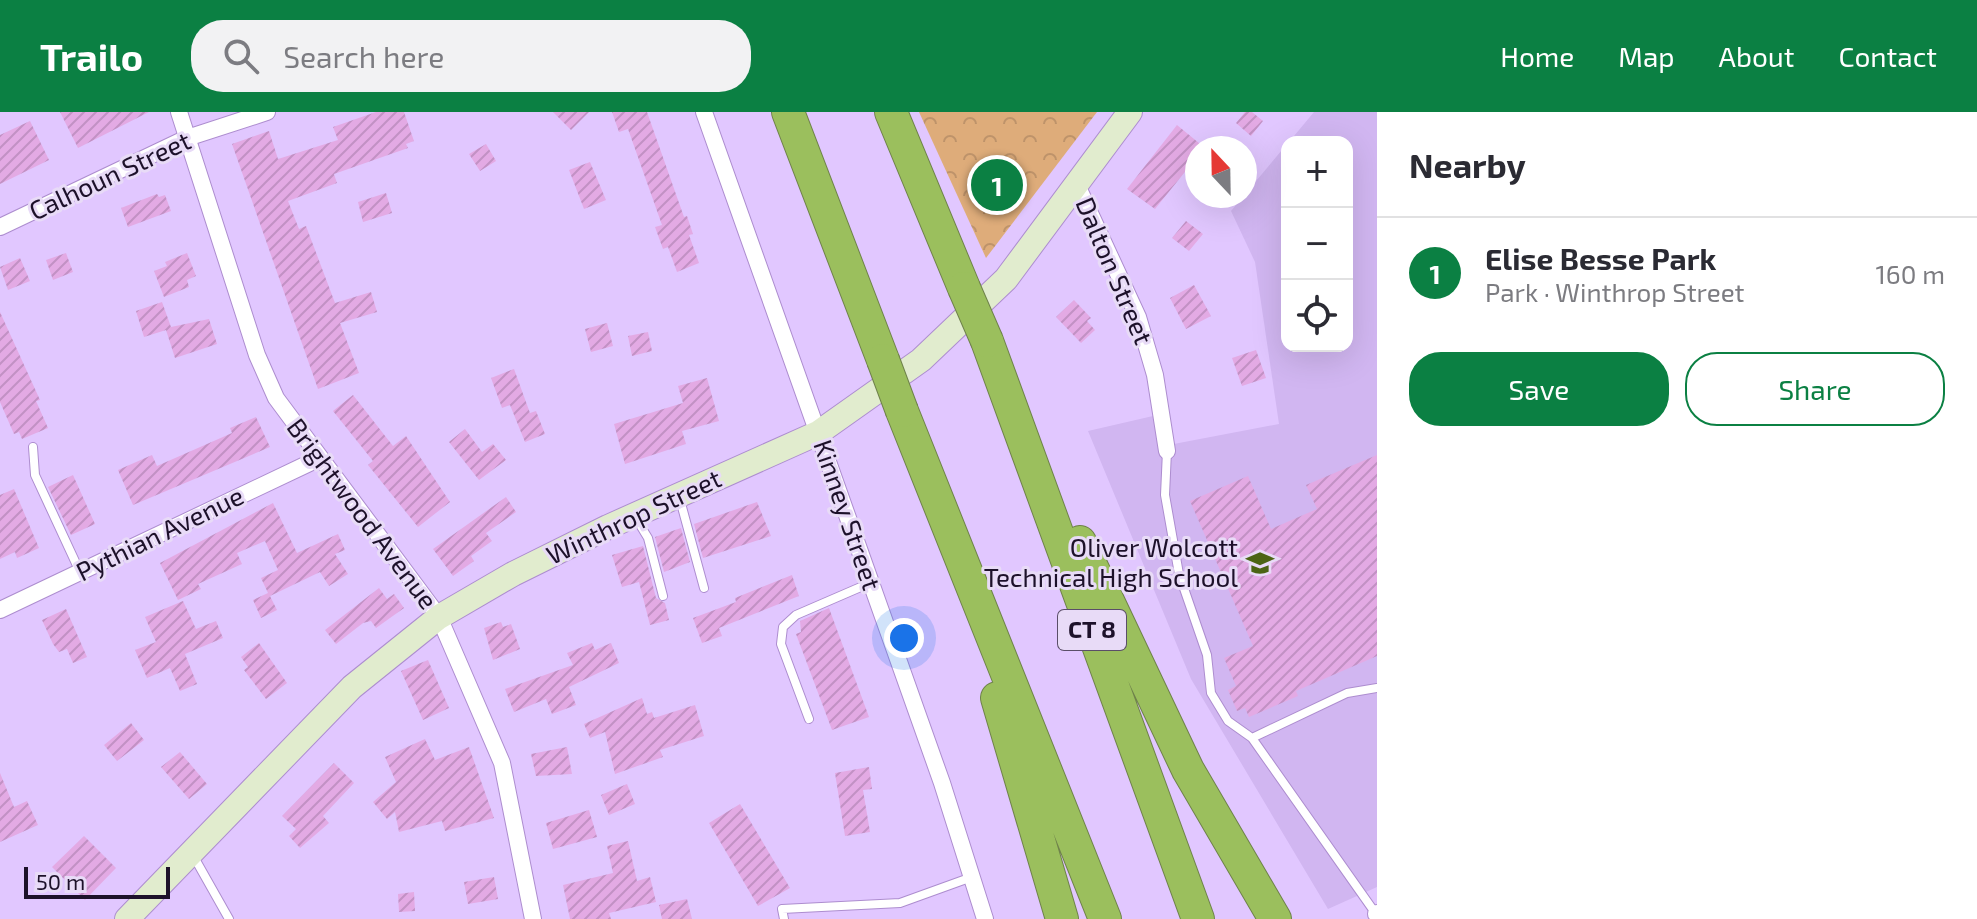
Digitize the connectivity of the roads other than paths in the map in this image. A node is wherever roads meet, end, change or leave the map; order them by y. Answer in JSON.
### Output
{"nodes":[{"id":1,"x":179,"y":112,"type":"edge"},
{"id":2,"x":267,"y":112,"type":"edge"},
{"id":3,"x":704,"y":112,"type":"edge"},
{"id":4,"x":788,"y":112,"type":"edge"},
{"id":5,"x":891,"y":112,"type":"edge"},
{"id":6,"x":1130,"y":112,"type":"edge"},
{"id":7,"x":187,"y":138,"type":"junction"},
{"id":8,"x":1077,"y":185,"type":"junction"},
{"id":9,"x":0,"y":227,"type":"edge"},
{"id":10,"x":1003,"y":380,"type":"junction"},
{"id":11,"x":818,"y":433,"type":"junction"},
{"id":12,"x":33,"y":447,"type":"dead end"},
{"id":13,"x":1167,"y":451,"type":"joint"},
{"id":14,"x":320,"y":458,"type":"junction"},
{"id":15,"x":678,"y":496,"type":"junction"},
{"id":16,"x":634,"y":516,"type":"junction"},
{"id":17,"x":949,"y":533,"type":"junction"},
{"id":18,"x":81,"y":572,"type":"junction"},
{"id":19,"x":871,"y":582,"type":"junction"},
{"id":20,"x":704,"y":588,"type":"dead end"},
{"id":21,"x":663,"y":596,"type":"dead end"},
{"id":22,"x":0,"y":610,"type":"edge"},
{"id":23,"x":439,"y":617,"type":"junction"},
{"id":24,"x":1377,"y":688,"type":"edge"},
{"id":25,"x":809,"y":719,"type":"dead end"},
{"id":26,"x":1252,"y":738,"type":"junction"},
{"id":27,"x":191,"y":853,"type":"junction"},
{"id":28,"x":972,"y":877,"type":"junction"},
{"id":29,"x":1376,"y":913,"type":"edge"},
{"id":30,"x":127,"y":919,"type":"edge"},
{"id":31,"x":229,"y":919,"type":"edge"},
{"id":32,"x":533,"y":919,"type":"edge"},
{"id":33,"x":784,"y":919,"type":"edge"},
{"id":34,"x":985,"y":919,"type":"edge"},
{"id":35,"x":1062,"y":919,"type":"edge"},
{"id":36,"x":1105,"y":919,"type":"edge"},
{"id":37,"x":1198,"y":919,"type":"edge"},
{"id":38,"x":1275,"y":919,"type":"edge"}],
"edges":[{"from":1,"to":7,"type":"street","name":"Brightwood Avenue"},
{"from":2,"to":7,"type":"street","name":"Calhoun Street"},
{"from":3,"to":11,"type":"street","name":"Kinney Street"},
{"from":4,"to":17,"type":"highway","bridge":true},
{"from":5,"to":10,"type":"highway","number":"CT 8","bridge":true},
{"from":6,"to":8,"type":"street","name":"Winthrop Street"},
{"from":7,"to":9,"type":"street","name":"Calhoun Street"},
{"from":7,"to":14,"type":"street","name":"Brightwood Avenue"},
{"from":8,"to":11,"type":"street","name":"Winthrop Street"},
{"from":8,"to":13,"type":"street","name":"Dalton Street"},
{"from":10,"to":37,"type":"highway","number":"CT 8"},
{"from":10,"to":38,"type":"highway"},
{"from":11,"to":15,"type":"street","name":"Winthrop Street"},
{"from":11,"to":19,"type":"street","name":"Kinney Street"},
{"from":12,"to":18,"type":"lane"},
{"from":13,"to":26,"type":"lane"},
{"from":14,"to":18,"type":"street","name":"Pythian Avenue"},
{"from":14,"to":23,"type":"street","name":"Brightwood Avenue"},
{"from":15,"to":16,"type":"street","name":"Winthrop Street"},
{"from":15,"to":20,"type":"lane"},
{"from":16,"to":21,"type":"lane"},
{"from":16,"to":23,"type":"street","name":"Winthrop Street"},
{"from":17,"to":35,"type":"highway"},
{"from":17,"to":36,"type":"highway"},
{"from":18,"to":22,"type":"street","name":"Pythian Avenue"},
{"from":19,"to":25,"type":"lane"},
{"from":19,"to":28,"type":"street","name":"Kinney Street"},
{"from":23,"to":27,"type":"street","name":"Winthrop Street"},
{"from":23,"to":32,"type":"street","name":"Brightwood Avenue"},
{"from":24,"to":26,"type":"lane"},
{"from":26,"to":29,"type":"lane"},
{"from":27,"to":30,"type":"street","name":"Winthrop Street"},
{"from":27,"to":31,"type":"lane"},
{"from":28,"to":33,"type":"lane"},
{"from":28,"to":34,"type":"street","name":"Kinney Street"}]}
